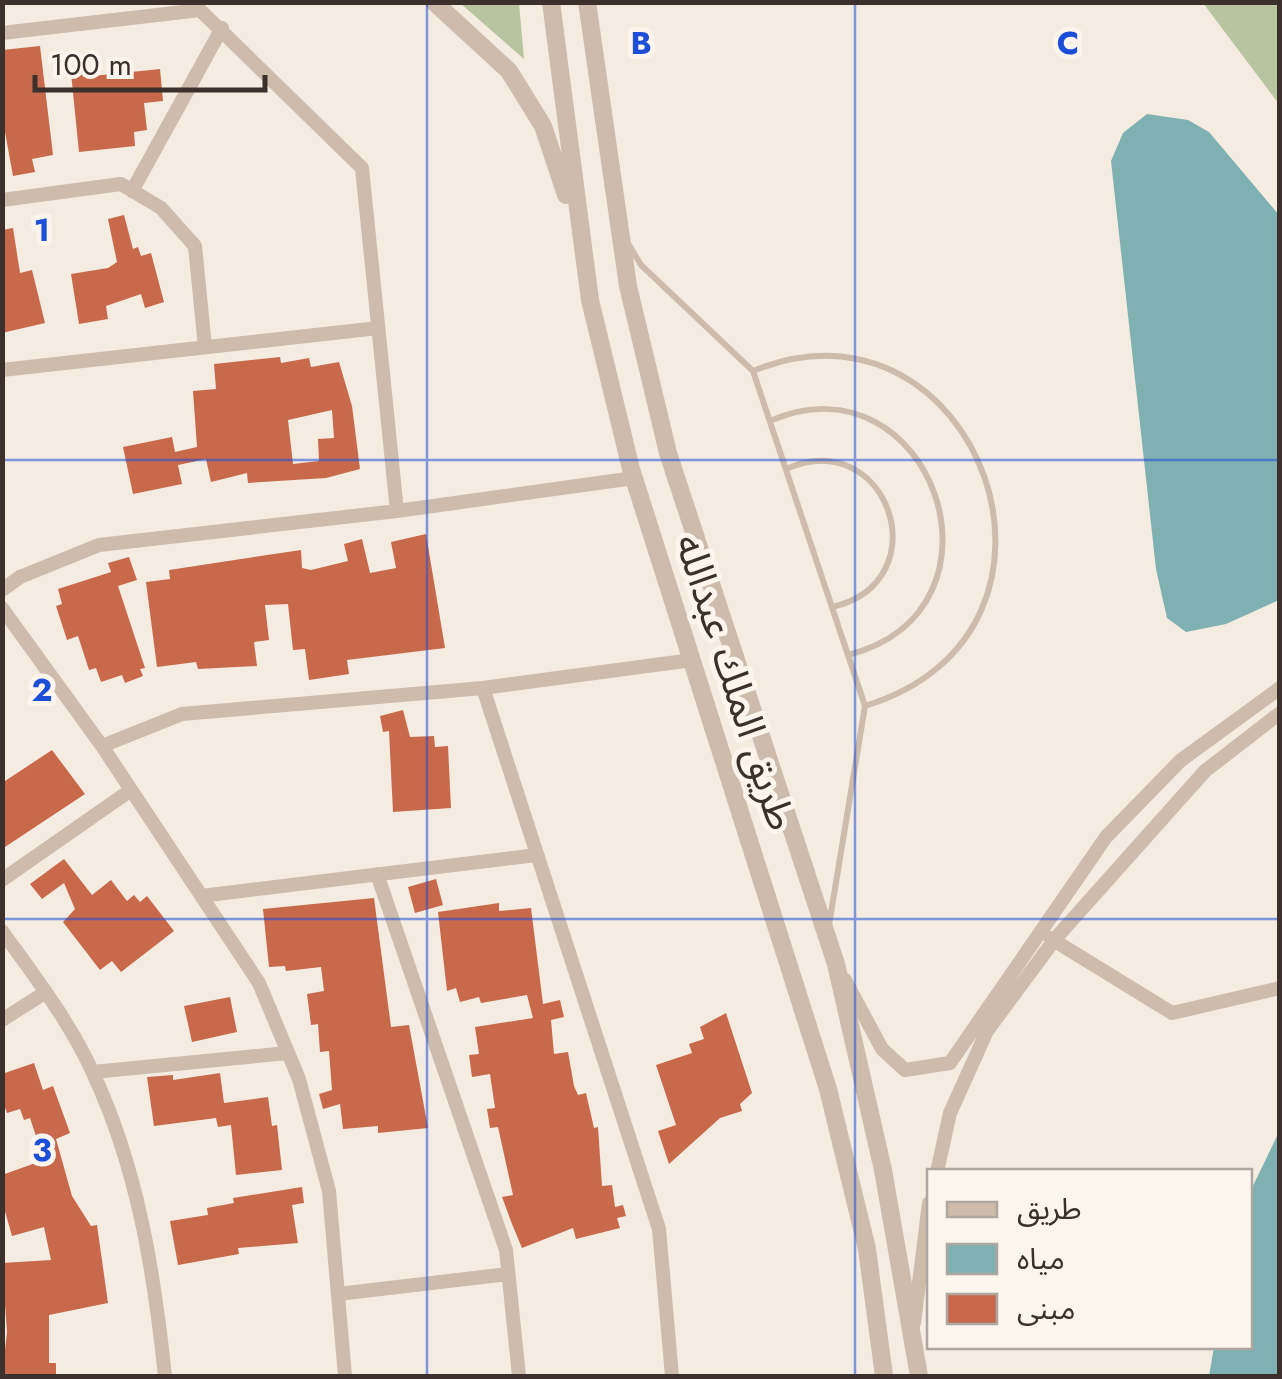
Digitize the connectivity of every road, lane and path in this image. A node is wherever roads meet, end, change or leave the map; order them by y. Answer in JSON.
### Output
{"nodes":[{"id":1,"x":434,"y":2,"type":"edge"},
{"id":2,"x":551,"y":2,"type":"edge"},
{"id":3,"x":587,"y":2,"type":"edge"},
{"id":4,"x":222,"y":28,"type":"junction"},
{"id":5,"x":2,"y":33,"type":"edge"},
{"id":6,"x":132,"y":191,"type":"junction"},
{"id":7,"x":2,"y":200,"type":"edge"},
{"id":8,"x":616,"y":215,"type":"junction"},
{"id":9,"x":581,"y":239,"type":"junction"},
{"id":10,"x":378,"y":328,"type":"junction"},
{"id":11,"x":205,"y":348,"type":"junction"},
{"id":12,"x":2,"y":370,"type":"edge"},
{"id":13,"x":753,"y":371,"type":"junction"},
{"id":14,"x":770,"y":421,"type":"junction"},
{"id":15,"x":786,"y":469,"type":"junction"},
{"id":16,"x":634,"y":478,"type":"junction"},
{"id":17,"x":398,"y":512,"type":"junction"},
{"id":18,"x":2,"y":590,"type":"edge"},
{"id":19,"x":2,"y":608,"type":"edge"},
{"id":20,"x":832,"y":608,"type":"junction"},
{"id":21,"x":848,"y":656,"type":"junction"},
{"id":22,"x":692,"y":660,"type":"junction"},
{"id":23,"x":483,"y":688,"type":"junction"},
{"id":24,"x":1280,"y":688,"type":"edge"},
{"id":25,"x":865,"y":706,"type":"junction"},
{"id":26,"x":1280,"y":713,"type":"edge"},
{"id":27,"x":102,"y":746,"type":"junction"},
{"id":28,"x":131,"y":790,"type":"junction"},
{"id":29,"x":537,"y":855,"type":"junction"},
{"id":30,"x":377,"y":874,"type":"junction"},
{"id":31,"x":2,"y":880,"type":"edge"},
{"id":32,"x":201,"y":896,"type":"junction"},
{"id":33,"x":2,"y":931,"type":"edge"},
{"id":34,"x":1037,"y":935,"type":"junction"},
{"id":35,"x":828,"y":936,"type":"junction"},
{"id":36,"x":1050,"y":946,"type":"junction"},
{"id":37,"x":836,"y":964,"type":"junction"},
{"id":38,"x":1280,"y":988,"type":"edge"},
{"id":39,"x":46,"y":992,"type":"junction"},
{"id":40,"x":2,"y":1020,"type":"edge"},
{"id":41,"x":288,"y":1053,"type":"junction"},
{"id":42,"x":93,"y":1072,"type":"junction"},
{"id":43,"x":937,"y":1169,"type":"edge"},
{"id":44,"x":927,"y":1226,"type":"edge"},
{"id":45,"x":508,"y":1274,"type":"junction"},
{"id":46,"x":338,"y":1294,"type":"junction"},
{"id":47,"x":914,"y":1328,"type":"junction"},
{"id":48,"x":165,"y":1376,"type":"edge"},
{"id":49,"x":345,"y":1376,"type":"edge"},
{"id":50,"x":519,"y":1376,"type":"edge"},
{"id":51,"x":672,"y":1376,"type":"edge"},
{"id":52,"x":884,"y":1376,"type":"edge"},
{"id":53,"x":919,"y":1376,"type":"edge"}],
"edges":[{"from":1,"to":9,"type":"street"},
{"from":2,"to":9,"type":"street","name":"طريق الملك عبدالله"},
{"from":3,"to":8,"type":"street","name":"طريق الملك عبدالله"},
{"from":4,"to":5,"type":"street"},
{"from":4,"to":6,"type":"street"},
{"from":4,"to":10,"type":"street"},
{"from":6,"to":7,"type":"street"},
{"from":6,"to":11,"type":"street"},
{"from":8,"to":13,"type":"lane"},
{"from":8,"to":35,"type":"street","name":"طريق الملك عبدالله"},
{"from":9,"to":16,"type":"street","name":"طريق الملك عبدالله"},
{"from":10,"to":11,"type":"street"},
{"from":10,"to":17,"type":"street"},
{"from":11,"to":12,"type":"street"},
{"from":13,"to":14,"type":"lane"},
{"from":13,"to":25,"type":"lane"},
{"from":14,"to":15,"type":"lane"},
{"from":14,"to":21,"type":"lane"},
{"from":15,"to":20,"type":"lane"},
{"from":15,"to":20,"type":"lane"},
{"from":16,"to":17,"type":"street"},
{"from":16,"to":22,"type":"street","name":"طريق الملك عبدالله"},
{"from":17,"to":18,"type":"street"},
{"from":19,"to":27,"type":"street"},
{"from":20,"to":21,"type":"lane"},
{"from":21,"to":25,"type":"lane"},
{"from":22,"to":23,"type":"street"},
{"from":22,"to":52,"type":"street","name":"طريق الملك عبدالله"},
{"from":23,"to":27,"type":"street"},
{"from":23,"to":29,"type":"street"},
{"from":24,"to":34,"type":"street"},
{"from":25,"to":35,"type":"lane"},
{"from":26,"to":36,"type":"street"},
{"from":27,"to":28,"type":"street"},
{"from":28,"to":31,"type":"street"},
{"from":28,"to":32,"type":"street"},
{"from":29,"to":30,"type":"street"},
{"from":29,"to":51,"type":"street"},
{"from":30,"to":32,"type":"street"},
{"from":30,"to":45,"type":"street"},
{"from":32,"to":41,"type":"street"},
{"from":33,"to":39,"type":"street"},
{"from":34,"to":36,"type":"street"},
{"from":34,"to":37,"type":"street"},
{"from":35,"to":37,"type":"street","name":"طريق الملك عبدالله"},
{"from":36,"to":38,"type":"street"},
{"from":36,"to":43,"type":"street"},
{"from":37,"to":47,"type":"street","name":"طريق الملك عبدالله"},
{"from":39,"to":40,"type":"street"},
{"from":39,"to":42,"type":"street"},
{"from":41,"to":42,"type":"street"},
{"from":41,"to":46,"type":"street"},
{"from":42,"to":48,"type":"street"},
{"from":44,"to":47,"type":"street"},
{"from":45,"to":46,"type":"street"},
{"from":45,"to":50,"type":"street"},
{"from":46,"to":49,"type":"street"},
{"from":47,"to":53,"type":"street","name":"طريق الملك عبدالله"}]}
